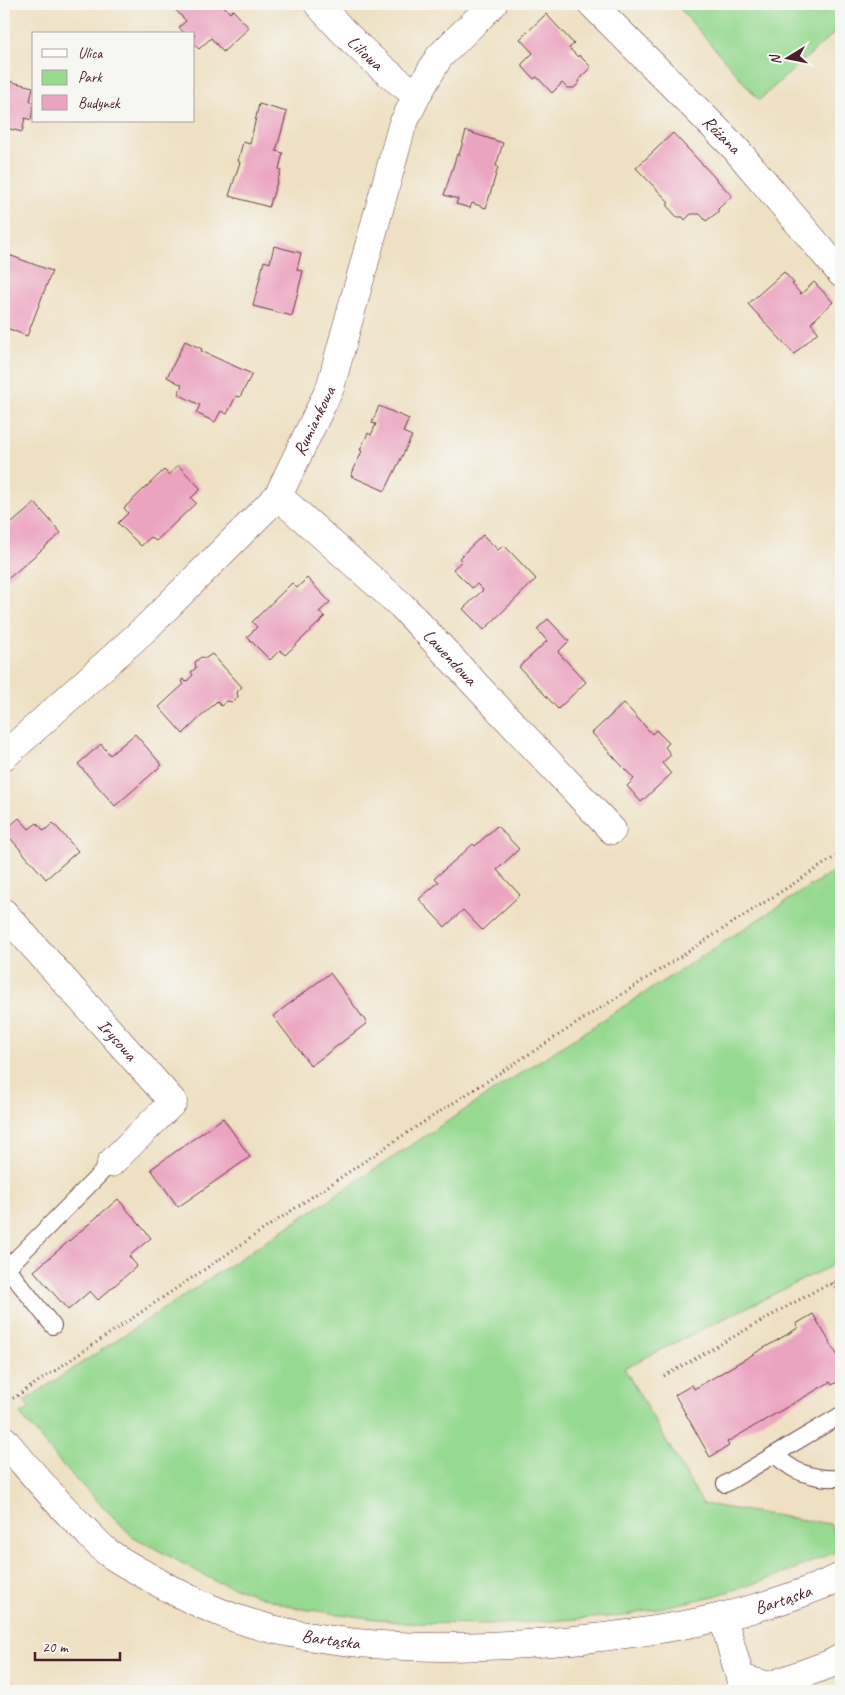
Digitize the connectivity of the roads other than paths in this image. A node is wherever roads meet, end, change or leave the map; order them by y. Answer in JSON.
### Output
{"nodes":[{"id":1,"x":318,"y":4,"type":"edge"},
{"id":2,"x":493,"y":4,"type":"edge"},
{"id":3,"x":592,"y":4,"type":"edge"},
{"id":4,"x":417,"y":95,"type":"junction"},
{"id":5,"x":841,"y":273,"type":"edge"},
{"id":6,"x":278,"y":496,"type":"junction"},
{"id":7,"x":4,"y":756,"type":"edge"},
{"id":8,"x":612,"y":830,"type":"dead end"},
{"id":9,"x":4,"y":913,"type":"edge"},
{"id":10,"x":111,"y":1163,"type":"joint"},
{"id":11,"x":53,"y":1326,"type":"dead end"},
{"id":12,"x":841,"y":1414,"type":"edge"},
{"id":13,"x":4,"y":1440,"type":"edge"},
{"id":14,"x":774,"y":1455,"type":"junction"},
{"id":15,"x":841,"y":1477,"type":"edge"},
{"id":16,"x":725,"y":1484,"type":"dead end"},
{"id":17,"x":841,"y":1577,"type":"edge"},
{"id":18,"x":723,"y":1617,"type":"junction"},
{"id":19,"x":841,"y":1658,"type":"edge"},
{"id":20,"x":738,"y":1685,"type":"edge"}],
"edges":[{"from":1,"to":4,"type":"street","name":"Liliowa"},
{"from":2,"to":4,"type":"street","name":"Rumiankowa"},
{"from":3,"to":5,"type":"street","name":"Różana"},
{"from":4,"to":6,"type":"street","name":"Rumiankowa"},
{"from":6,"to":7,"type":"street","name":"Rumiankowa"},
{"from":6,"to":8,"type":"street","name":"Lawendowa"},
{"from":9,"to":10,"type":"street","name":"Irysowa"},
{"from":10,"to":11,"type":"lane"},
{"from":12,"to":14,"type":"lane"},
{"from":13,"to":18,"type":"street","name":"Bartąska"},
{"from":14,"to":15,"type":"lane"},
{"from":14,"to":16,"type":"lane"},
{"from":17,"to":18,"type":"street","name":"Bartąska"},
{"from":18,"to":20,"type":"street"},
{"from":19,"to":20,"type":"street"}]}
